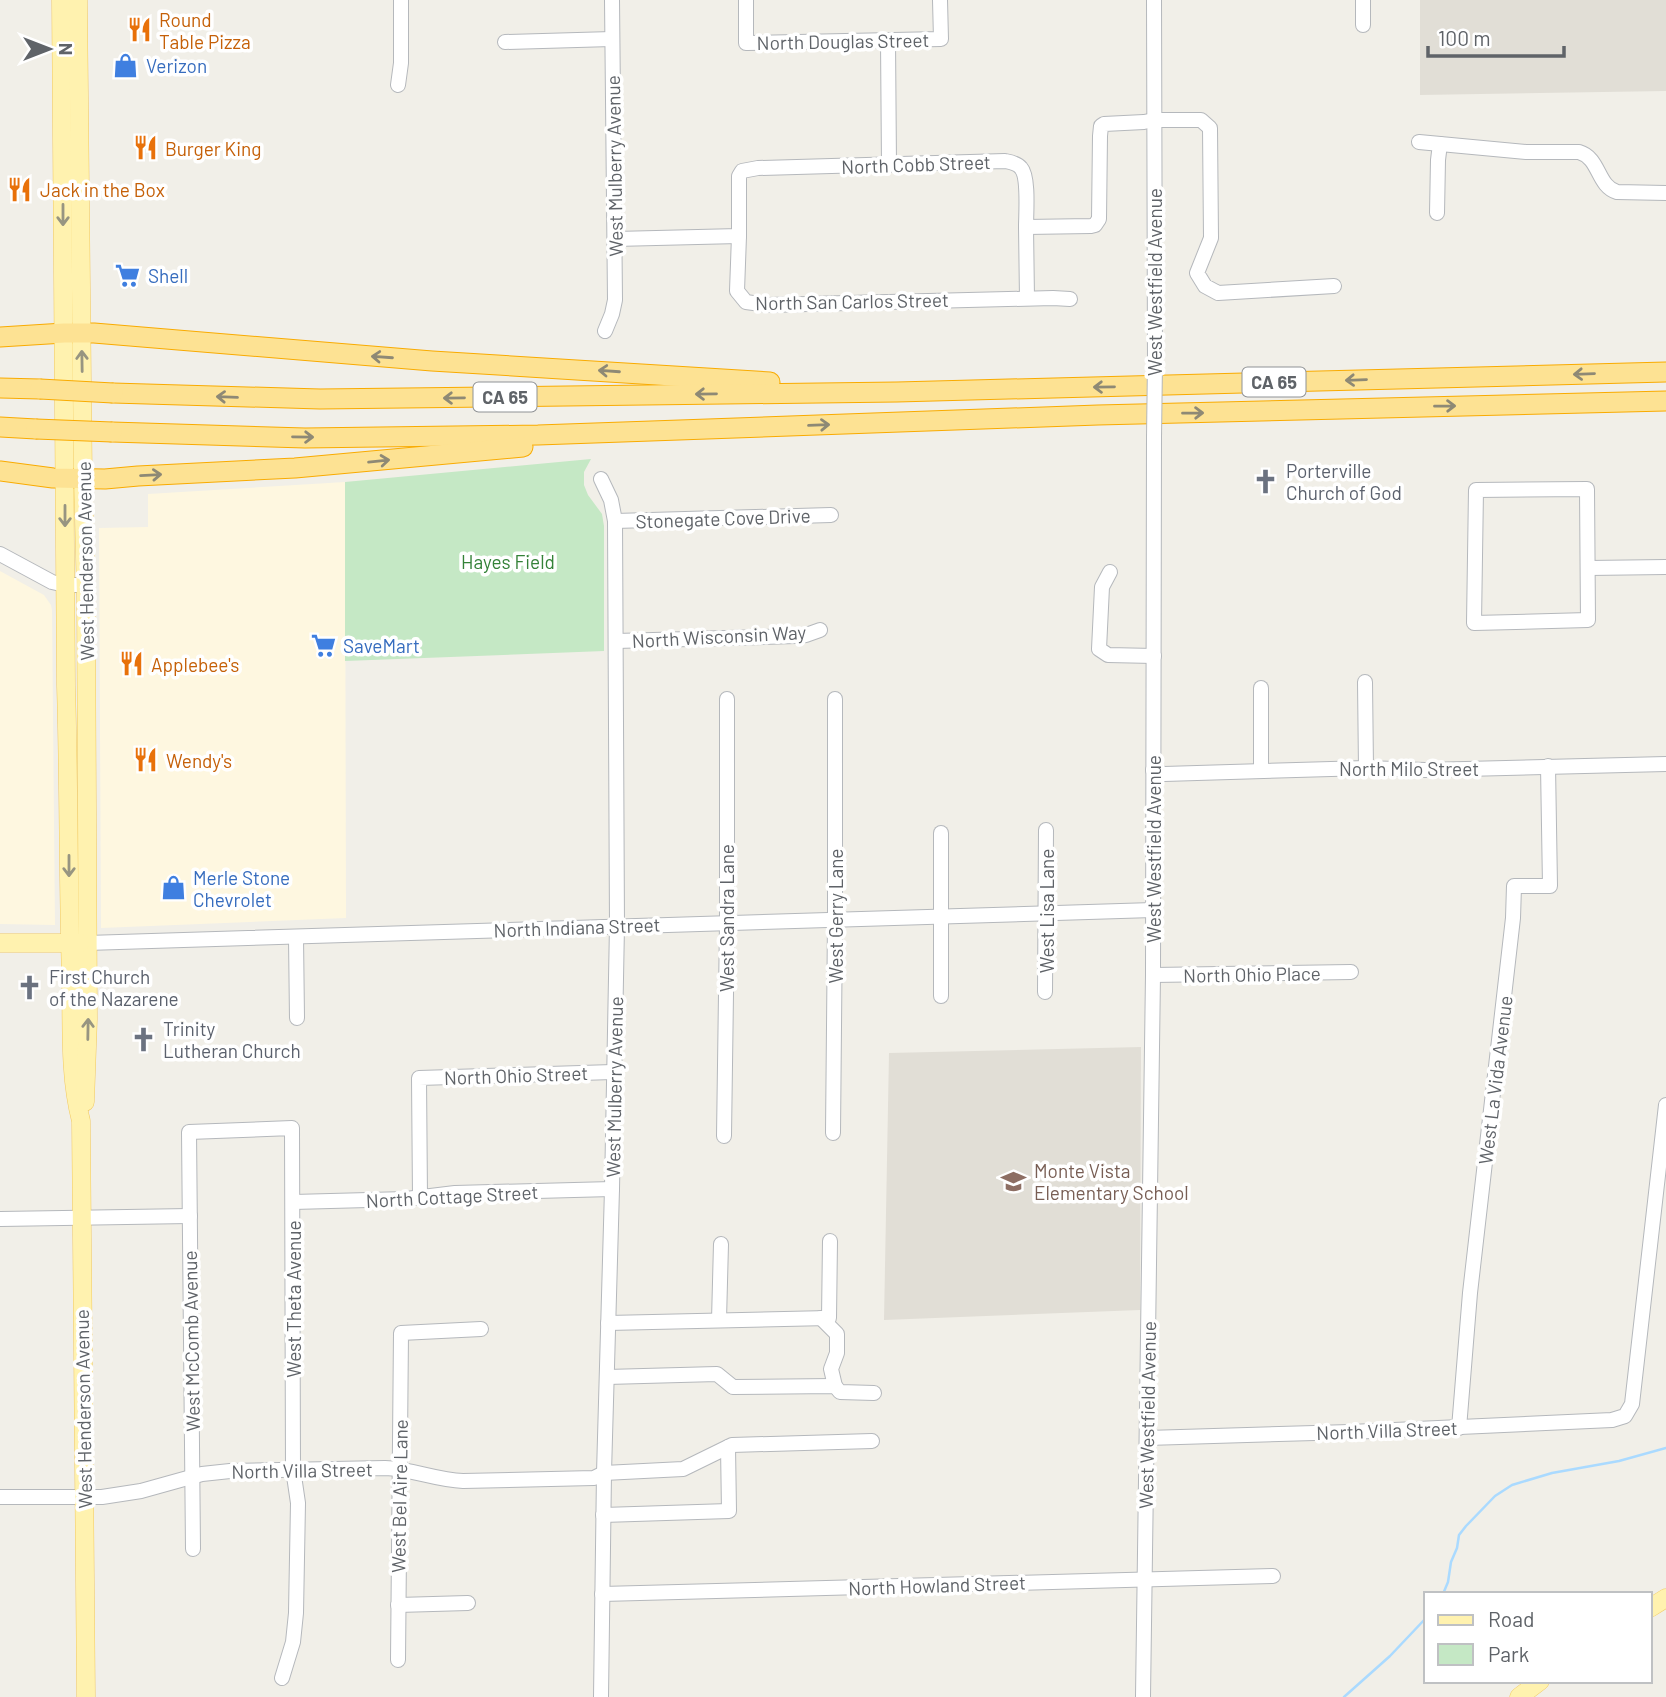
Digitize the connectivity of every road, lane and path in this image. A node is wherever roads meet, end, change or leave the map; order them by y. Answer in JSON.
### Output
{"nodes":[{"id":1,"x":62,"y":0,"type":"edge"},
{"id":2,"x":78,"y":0,"type":"edge"},
{"id":3,"x":401,"y":0,"type":"edge"},
{"id":4,"x":612,"y":0,"type":"edge"},
{"id":5,"x":746,"y":0,"type":"edge"},
{"id":6,"x":940,"y":0,"type":"edge"},
{"id":7,"x":1154,"y":0,"type":"edge"},
{"id":8,"x":1363,"y":0,"type":"edge"},
{"id":9,"x":1363,"y":25,"type":"dead end"},
{"id":10,"x":612,"y":39,"type":"junction"},
{"id":11,"x":888,"y":41,"type":"junction"},
{"id":12,"x":505,"y":42,"type":"dead end"},
{"id":13,"x":79,"y":78,"type":"junction"},
{"id":14,"x":398,"y":85,"type":"dead end"},
{"id":15,"x":62,"y":113,"type":"junction"},
{"id":16,"x":1154,"y":120,"type":"junction"},
{"id":17,"x":1419,"y":142,"type":"dead end"},
{"id":18,"x":1440,"y":144,"type":"junction"},
{"id":19,"x":889,"y":165,"type":"junction"},
{"id":20,"x":80,"y":192,"type":"junction"},
{"id":21,"x":1666,"y":193,"type":"edge"},
{"id":22,"x":1437,"y":213,"type":"dead end"},
{"id":23,"x":1026,"y":227,"type":"junction"},
{"id":24,"x":739,"y":236,"type":"junction"},
{"id":25,"x":615,"y":239,"type":"junction"},
{"id":26,"x":1334,"y":286,"type":"dead end"},
{"id":27,"x":1027,"y":298,"type":"junction"},
{"id":28,"x":1070,"y":299,"type":"dead end"},
{"id":29,"x":605,"y":331,"type":"dead end"},
{"id":30,"x":73,"y":333,"type":"junction"},
{"id":31,"x":0,"y":337,"type":"edge"},
{"id":32,"x":1661,"y":370,"type":"edge"},
{"id":33,"x":0,"y":388,"type":"edge"},
{"id":34,"x":897,"y":392,"type":"junction"},
{"id":35,"x":1662,"y":403,"type":"edge"},
{"id":36,"x":0,"y":427,"type":"edge"},
{"id":37,"x":751,"y":427,"type":"junction"},
{"id":38,"x":0,"y":471,"type":"edge"},
{"id":39,"x":74,"y":479,"type":"junction"},
{"id":40,"x":601,"y":479,"type":"dead end"},
{"id":41,"x":831,"y":515,"type":"dead end"},
{"id":42,"x":615,"y":521,"type":"junction"},
{"id":43,"x":0,"y":554,"type":"edge"},
{"id":44,"x":1666,"y":567,"type":"edge"},
{"id":45,"x":1588,"y":568,"type":"junction"},
{"id":46,"x":1110,"y":572,"type":"dead end"},
{"id":47,"x":65,"y":585,"type":"junction"},
{"id":48,"x":86,"y":585,"type":"junction"},
{"id":49,"x":65,"y":624,"type":"junction"},
{"id":50,"x":820,"y":630,"type":"dead end"},
{"id":51,"x":616,"y":641,"type":"junction"},
{"id":52,"x":1154,"y":656,"type":"junction"},
{"id":53,"x":1365,"y":682,"type":"dead end"},
{"id":54,"x":1261,"y":688,"type":"dead end"},
{"id":55,"x":727,"y":699,"type":"dead end"},
{"id":56,"x":835,"y":699,"type":"dead end"},
{"id":57,"x":87,"y":737,"type":"junction"},
{"id":58,"x":1666,"y":764,"type":"edge"},
{"id":59,"x":1548,"y":766,"type":"junction"},
{"id":60,"x":1366,"y":768,"type":"junction"},
{"id":61,"x":1153,"y":771,"type":"junction"},
{"id":62,"x":1261,"y":771,"type":"junction"},
{"id":63,"x":69,"y":780,"type":"junction"},
{"id":64,"x":1046,"y":830,"type":"dead end"},
{"id":65,"x":941,"y":833,"type":"dead end"},
{"id":66,"x":87,"y":848,"type":"junction"},
{"id":67,"x":1153,"y":910,"type":"junction"},
{"id":68,"x":1046,"y":914,"type":"junction"},
{"id":69,"x":942,"y":917,"type":"junction"},
{"id":70,"x":835,"y":920,"type":"junction"},
{"id":71,"x":727,"y":923,"type":"junction"},
{"id":72,"x":617,"y":926,"type":"junction"},
{"id":73,"x":296,"y":937,"type":"junction"},
{"id":74,"x":0,"y":943,"type":"edge"},
{"id":75,"x":79,"y":943,"type":"junction"},
{"id":76,"x":1351,"y":972,"type":"dead end"},
{"id":77,"x":1153,"y":975,"type":"junction"},
{"id":78,"x":1045,"y":992,"type":"dead end"},
{"id":79,"x":941,"y":996,"type":"dead end"},
{"id":80,"x":297,"y":1018,"type":"dead end"},
{"id":81,"x":613,"y":1072,"type":"junction"},
{"id":82,"x":1666,"y":1105,"type":"edge"},
{"id":83,"x":292,"y":1128,"type":"joint"},
{"id":84,"x":833,"y":1133,"type":"dead end"},
{"id":85,"x":724,"y":1136,"type":"dead end"},
{"id":86,"x":1662,"y":1177,"type":"edge"},
{"id":87,"x":612,"y":1189,"type":"junction"},
{"id":88,"x":420,"y":1198,"type":"junction"},
{"id":89,"x":293,"y":1202,"type":"junction"},
{"id":90,"x":190,"y":1216,"type":"junction"},
{"id":91,"x":81,"y":1218,"type":"junction"},
{"id":92,"x":0,"y":1219,"type":"edge"},
{"id":93,"x":830,"y":1241,"type":"dead end"},
{"id":94,"x":721,"y":1244,"type":"dead end"},
{"id":95,"x":825,"y":1318,"type":"junction"},
{"id":96,"x":719,"y":1321,"type":"junction"},
{"id":97,"x":608,"y":1323,"type":"junction"},
{"id":98,"x":481,"y":1329,"type":"dead end"},
{"id":99,"x":607,"y":1377,"type":"junction"},
{"id":100,"x":835,"y":1386,"type":"junction"},
{"id":101,"x":874,"y":1393,"type":"dead end"},
{"id":102,"x":1459,"y":1428,"type":"junction"},
{"id":103,"x":1147,"y":1438,"type":"junction"},
{"id":104,"x":872,"y":1441,"type":"dead end"},
{"id":105,"x":729,"y":1447,"type":"junction"},
{"id":106,"x":293,"y":1469,"type":"junction"},
{"id":107,"x":400,"y":1469,"type":"junction"},
{"id":108,"x":604,"y":1473,"type":"junction"},
{"id":109,"x":192,"y":1476,"type":"junction"},
{"id":110,"x":0,"y":1497,"type":"edge"},
{"id":111,"x":84,"y":1498,"type":"junction"},
{"id":112,"x":603,"y":1515,"type":"junction"},
{"id":113,"x":193,"y":1549,"type":"dead end"},
{"id":114,"x":1273,"y":1576,"type":"dead end"},
{"id":115,"x":1145,"y":1579,"type":"junction"},
{"id":116,"x":602,"y":1594,"type":"junction"},
{"id":117,"x":468,"y":1603,"type":"dead end"},
{"id":118,"x":398,"y":1605,"type":"junction"},
{"id":119,"x":398,"y":1660,"type":"dead end"},
{"id":120,"x":282,"y":1678,"type":"dead end"},
{"id":121,"x":1537,"y":1683,"type":"edge"},
{"id":122,"x":86,"y":1697,"type":"edge"},
{"id":123,"x":601,"y":1697,"type":"edge"},
{"id":124,"x":1143,"y":1697,"type":"edge"},
{"id":125,"x":1519,"y":1697,"type":"edge"}],
"edges":[{"from":1,"to":13,"type":"main road"},
{"from":1,"to":15,"type":"main road","name":"West Henderson Avenue"},
{"from":2,"to":13,"type":"main road","name":"West Henderson Avenue"},
{"from":3,"to":14,"type":"street"},
{"from":4,"to":10,"type":"street","name":"West Mulberry Avenue"},
{"from":5,"to":11,"type":"street","name":"North Douglas Street"},
{"from":6,"to":11,"type":"street","name":"North Douglas Street"},
{"from":7,"to":16,"type":"street","name":"West Westfield Avenue"},
{"from":8,"to":9,"type":"street"},
{"from":10,"to":12,"type":"street"},
{"from":10,"to":25,"type":"street","name":"West Mulberry Avenue"},
{"from":11,"to":19,"type":"street"},
{"from":13,"to":20,"type":"main road","name":"West Henderson Avenue"},
{"from":15,"to":20,"type":"main road"},
{"from":15,"to":30,"type":"main road","name":"West Henderson Avenue","one_way":true},
{"from":16,"to":23,"type":"street"},
{"from":16,"to":26,"type":"street"},
{"from":16,"to":52,"type":"street","name":"West Westfield Avenue","bridge":true},
{"from":17,"to":18,"type":"street"},
{"from":18,"to":21,"type":"street"},
{"from":18,"to":22,"type":"street"},
{"from":19,"to":23,"type":"street","name":"North Cobb Street"},
{"from":19,"to":24,"type":"street","name":"North Cobb Street"},
{"from":20,"to":30,"type":"main road","name":"West Henderson Avenue"},
{"from":23,"to":27,"type":"street"},
{"from":24,"to":25,"type":"street"},
{"from":24,"to":27,"type":"street","name":"North San Carlos Street"},
{"from":25,"to":29,"type":"street","name":"West Mulberry Avenue"},
{"from":27,"to":28,"type":"street","name":"North San Carlos Street"},
{"from":30,"to":31,"type":"highway"},
{"from":34,"to":30,"type":"highway","one_way":true},
{"from":30,"to":39,"type":"main road","name":"West Henderson Avenue"},
{"from":32,"to":34,"type":"highway","number":"CA 65","one_way":true},
{"from":34,"to":33,"type":"highway","number":"CA 65","one_way":true,"bridge":true},
{"from":37,"to":35,"type":"highway","number":"CA 65","one_way":true},
{"from":36,"to":37,"type":"highway","number":"CA 65","one_way":true,"bridge":true},
{"from":39,"to":37,"type":"highway","one_way":true},
{"from":38,"to":39,"type":"highway"},
{"from":39,"to":47,"type":"main road","name":"West Henderson Avenue","one_way":true},
{"from":39,"to":48,"type":"main road","name":"West Henderson Avenue"},
{"from":40,"to":42,"type":"street","name":"West Mulberry Avenue"},
{"from":41,"to":42,"type":"street","name":"Stonegate Cove Drive"},
{"from":42,"to":51,"type":"street","name":"West Mulberry Avenue"},
{"from":43,"to":47,"type":"street"},
{"from":44,"to":45,"type":"street"},
{"from":45,"to":45,"type":"street"},
{"from":46,"to":52,"type":"street"},
{"from":47,"to":48,"type":"street"},
{"from":47,"to":49,"type":"main road","name":"West Henderson Avenue"},
{"from":48,"to":57,"type":"main road","name":"West Henderson Avenue"},
{"from":49,"to":57,"type":"main road"},
{"from":49,"to":63,"type":"main road","name":"West Henderson Avenue"},
{"from":50,"to":51,"type":"street","name":"North Wisconsin Way"},
{"from":51,"to":72,"type":"street","name":"West Mulberry Avenue"},
{"from":52,"to":61,"type":"street","name":"West Westfield Avenue"},
{"from":53,"to":60,"type":"street"},
{"from":54,"to":62,"type":"street"},
{"from":55,"to":71,"type":"street","name":"West Sandra Lane"},
{"from":56,"to":70,"type":"street","name":"West Gerry Lane"},
{"from":57,"to":66,"type":"main road","name":"West Henderson Avenue"},
{"from":58,"to":59,"type":"street","name":"North Milo Street"},
{"from":59,"to":60,"type":"street","name":"North Milo Street"},
{"from":59,"to":102,"type":"street","name":"West La Vida Avenue"},
{"from":60,"to":62,"type":"street","name":"North Milo Street"},
{"from":61,"to":62,"type":"street","name":"North Milo Street"},
{"from":61,"to":67,"type":"street","name":"West Westfield Avenue"},
{"from":63,"to":66,"type":"main road"},
{"from":63,"to":75,"type":"main road","name":"West Henderson Avenue","one_way":true},
{"from":64,"to":68,"type":"street","name":"West Lisa Lane"},
{"from":65,"to":69,"type":"street"},
{"from":66,"to":75,"type":"main road","name":"West Henderson Avenue"},
{"from":67,"to":68,"type":"street","name":"North Indiana Street"},
{"from":67,"to":77,"type":"street","name":"West Westfield Avenue"},
{"from":68,"to":69,"type":"street","name":"North Indiana Street"},
{"from":68,"to":78,"type":"street","name":"West Lisa Lane"},
{"from":69,"to":70,"type":"street","name":"North Indiana Street"},
{"from":69,"to":79,"type":"street"},
{"from":70,"to":71,"type":"street","name":"North Indiana Street"},
{"from":70,"to":84,"type":"street","name":"West Gerry Lane"},
{"from":71,"to":72,"type":"street","name":"North Indiana Street"},
{"from":71,"to":85,"type":"street","name":"West Sandra Lane"},
{"from":72,"to":73,"type":"street","name":"North Indiana Street"},
{"from":72,"to":81,"type":"street","name":"West Mulberry Avenue"},
{"from":73,"to":75,"type":"street","name":"North Indiana Street"},
{"from":73,"to":80,"type":"street"},
{"from":74,"to":75,"type":"main road","name":"North Indiana Street"},
{"from":75,"to":91,"type":"main road","name":"West Henderson Avenue"},
{"from":76,"to":77,"type":"street","name":"North Ohio Place"},
{"from":77,"to":103,"type":"street","name":"West Westfield Avenue"},
{"from":81,"to":87,"type":"street","name":"West Mulberry Avenue"},
{"from":81,"to":88,"type":"street","name":"North Ohio Street"},
{"from":82,"to":86,"type":"street"},
{"from":83,"to":89,"type":"street","name":"West Theta Avenue"},
{"from":83,"to":90,"type":"street","name":"West McComb Avenue"},
{"from":86,"to":102,"type":"street","name":"North Villa Street"},
{"from":87,"to":88,"type":"street","name":"North Cottage Street"},
{"from":87,"to":97,"type":"street","name":"West Mulberry Avenue"},
{"from":88,"to":89,"type":"street","name":"North Cottage Street"},
{"from":89,"to":106,"type":"street","name":"West Theta Avenue"},
{"from":90,"to":91,"type":"street"},
{"from":90,"to":109,"type":"street","name":"West McComb Avenue"},
{"from":91,"to":92,"type":"street"},
{"from":91,"to":111,"type":"main road","name":"West Henderson Avenue"},
{"from":93,"to":95,"type":"street"},
{"from":94,"to":96,"type":"street"},
{"from":95,"to":96,"type":"street"},
{"from":95,"to":100,"type":"street"},
{"from":96,"to":97,"type":"street"},
{"from":97,"to":99,"type":"street","name":"West Mulberry Avenue"},
{"from":98,"to":107,"type":"street","name":"West Bel Aire Lane"},
{"from":99,"to":100,"type":"street"},
{"from":99,"to":108,"type":"street","name":"West Mulberry Avenue"},
{"from":100,"to":101,"type":"street"},
{"from":102,"to":103,"type":"street","name":"North Villa Street"},
{"from":103,"to":115,"type":"street","name":"West Westfield Avenue"},
{"from":104,"to":105,"type":"street"},
{"from":105,"to":108,"type":"street","name":"North Villa Street"},
{"from":105,"to":112,"type":"street"},
{"from":106,"to":107,"type":"street","name":"North Villa Street"},
{"from":106,"to":109,"type":"street","name":"North Villa Street"},
{"from":106,"to":120,"type":"street","name":"West Theta Avenue"},
{"from":107,"to":108,"type":"street","name":"North Villa Street"},
{"from":107,"to":118,"type":"street","name":"West Bel Aire Lane"},
{"from":108,"to":112,"type":"street","name":"West Mulberry Avenue"},
{"from":109,"to":111,"type":"street","name":"North Villa Street"},
{"from":109,"to":113,"type":"street","name":"West McComb Avenue"},
{"from":110,"to":111,"type":"street","name":"North Villa Street"},
{"from":111,"to":122,"type":"main road","name":"West Henderson Avenue"},
{"from":112,"to":116,"type":"street","name":"West Mulberry Avenue"},
{"from":114,"to":115,"type":"street","name":"North Howland Street"},
{"from":115,"to":116,"type":"street","name":"North Howland Street"},
{"from":115,"to":124,"type":"street","name":"West Westfield Avenue"},
{"from":116,"to":123,"type":"street","name":"West Mulberry Avenue"},
{"from":117,"to":118,"type":"street"},
{"from":118,"to":119,"type":"street","name":"West Bel Aire Lane"},
{"from":121,"to":125,"type":"main road"}]}
